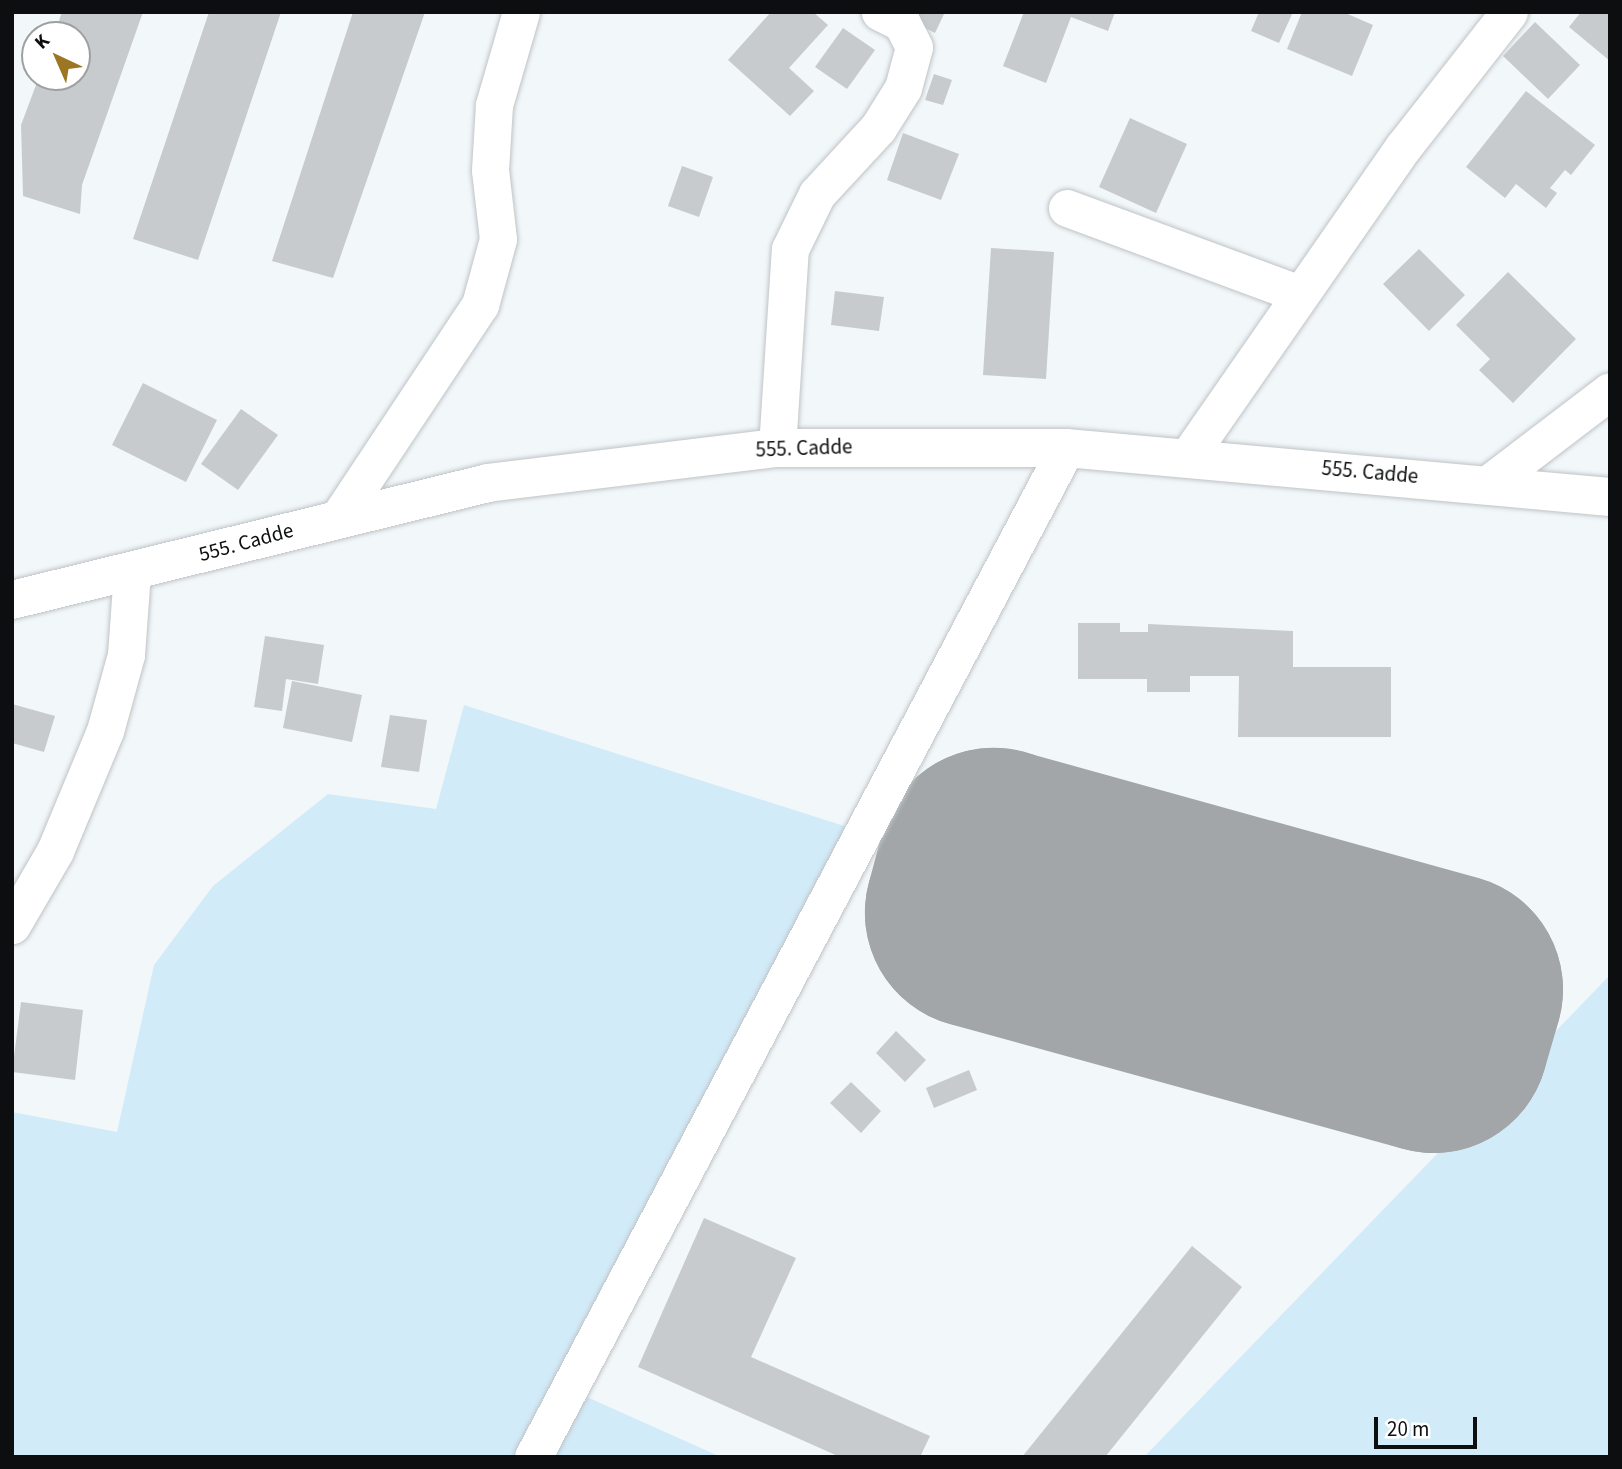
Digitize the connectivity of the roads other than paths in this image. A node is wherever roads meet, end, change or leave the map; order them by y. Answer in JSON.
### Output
{"nodes":[{"id":1,"x":521,"y":12,"type":"edge"},
{"id":2,"x":880,"y":12,"type":"edge"},
{"id":3,"x":1509,"y":12,"type":"edge"},
{"id":4,"x":1067,"y":208,"type":"dead end"},
{"id":5,"x":1299,"y":294,"type":"junction"},
{"id":6,"x":1610,"y":391,"type":"edge"},
{"id":7,"x":777,"y":448,"type":"junction"},
{"id":8,"x":1066,"y":448,"type":"junction"},
{"id":9,"x":1189,"y":455,"type":"junction"},
{"id":10,"x":1488,"y":484,"type":"junction"},
{"id":11,"x":1610,"y":497,"type":"edge"},
{"id":12,"x":339,"y":517,"type":"junction"},
{"id":13,"x":132,"y":572,"type":"junction"},
{"id":14,"x":12,"y":600,"type":"edge"},
{"id":15,"x":12,"y":925,"type":"edge"},
{"id":16,"x":533,"y":1457,"type":"edge"}],
"edges":[{"from":1,"to":12,"type":"street"},
{"from":2,"to":7,"type":"street"},
{"from":3,"to":5,"type":"street"},
{"from":4,"to":5,"type":"street"},
{"from":5,"to":9,"type":"street"},
{"from":6,"to":10,"type":"street"},
{"from":7,"to":8,"type":"street","name":"555. Cadde"},
{"from":7,"to":12,"type":"street","name":"555. Cadde"},
{"from":8,"to":9,"type":"street","name":"555. Cadde"},
{"from":8,"to":16,"type":"street"},
{"from":9,"to":10,"type":"street","name":"555. Cadde"},
{"from":10,"to":11,"type":"street","name":"555. Cadde"},
{"from":12,"to":13,"type":"street","name":"555. Cadde"},
{"from":13,"to":14,"type":"street","name":"555. Cadde"},
{"from":13,"to":15,"type":"street"}]}
